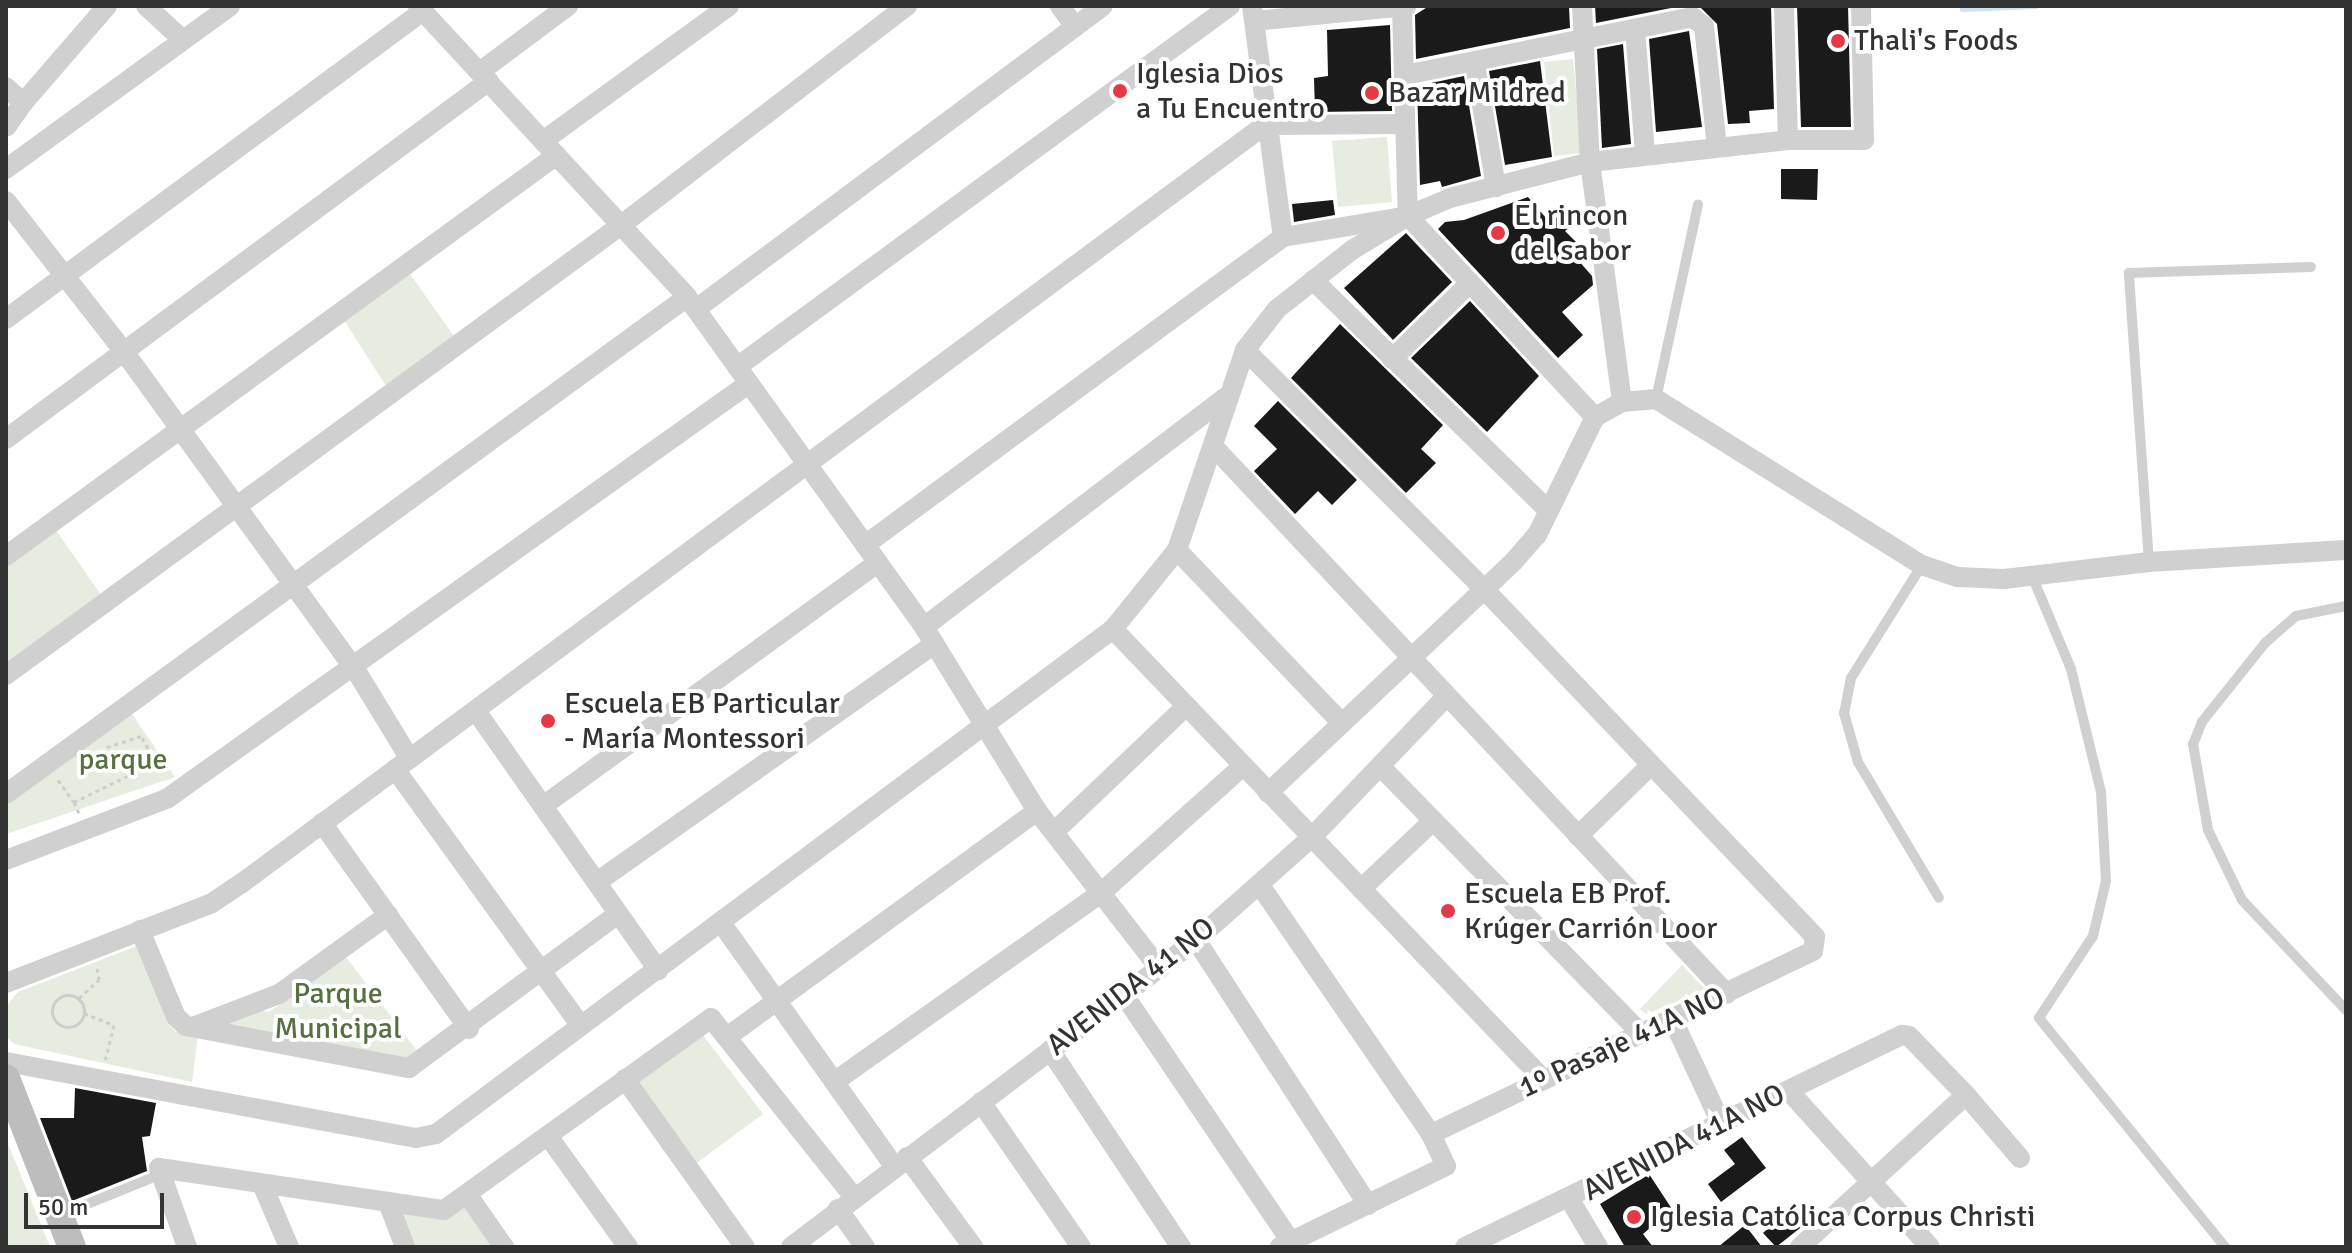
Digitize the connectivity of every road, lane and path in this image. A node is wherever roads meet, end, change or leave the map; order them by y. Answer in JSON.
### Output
{"nodes":[{"id":1,"x":107,"y":6,"type":"edge"},
{"id":2,"x":146,"y":6,"type":"edge"},
{"id":3,"x":230,"y":6,"type":"edge"},
{"id":4,"x":568,"y":6,"type":"edge"},
{"id":5,"x":729,"y":6,"type":"edge"},
{"id":6,"x":907,"y":6,"type":"edge"},
{"id":7,"x":1060,"y":6,"type":"edge"},
{"id":8,"x":1103,"y":6,"type":"edge"},
{"id":9,"x":1230,"y":6,"type":"edge"},
{"id":10,"x":1582,"y":6,"type":"edge"},
{"id":11,"x":1784,"y":6,"type":"edge"},
{"id":12,"x":1861,"y":6,"type":"edge"},
{"id":13,"x":1404,"y":7,"type":"edge"},
{"id":14,"x":421,"y":9,"type":"edge"},
{"id":15,"x":1253,"y":13,"type":"edge"},
{"id":16,"x":1075,"y":27,"type":"junction"},
{"id":17,"x":1635,"y":29,"type":"junction"},
{"id":18,"x":183,"y":40,"type":"junction"},
{"id":19,"x":1584,"y":40,"type":"junction"},
{"id":20,"x":1475,"y":64,"type":"junction"},
{"id":21,"x":1405,"y":75,"type":"junction"},
{"id":22,"x":485,"y":76,"type":"junction"},
{"id":23,"x":6,"y":87,"type":"edge"},
{"id":24,"x":23,"y":103,"type":"junction"},
{"id":25,"x":1404,"y":124,"type":"junction"},
{"id":26,"x":1265,"y":125,"type":"junction"},
{"id":27,"x":6,"y":127,"type":"edge"},
{"id":28,"x":1788,"y":140,"type":"junction"},
{"id":29,"x":1717,"y":147,"type":"junction"},
{"id":30,"x":550,"y":148,"type":"junction"},
{"id":31,"x":1645,"y":153,"type":"junction"},
{"id":32,"x":1590,"y":162,"type":"junction"},
{"id":33,"x":6,"y":169,"type":"edge"},
{"id":34,"x":1496,"y":187,"type":"junction"},
{"id":35,"x":6,"y":201,"type":"edge"},
{"id":36,"x":1698,"y":204,"type":"dead end"},
{"id":37,"x":1408,"y":216,"type":"junction"},
{"id":38,"x":620,"y":226,"type":"junction"},
{"id":39,"x":1283,"y":237,"type":"junction"},
{"id":40,"x":2311,"y":267,"type":"dead end"},
{"id":41,"x":66,"y":277,"type":"junction"},
{"id":42,"x":1313,"y":280,"type":"junction"},
{"id":43,"x":1470,"y":283,"type":"junction"},
{"id":44,"x":691,"y":303,"type":"junction"},
{"id":45,"x":6,"y":319,"type":"edge"},
{"id":46,"x":1245,"y":350,"type":"junction"},
{"id":47,"x":125,"y":353,"type":"junction"},
{"id":48,"x":1392,"y":359,"type":"junction"},
{"id":49,"x":742,"y":375,"type":"junction"},
{"id":50,"x":1226,"y":397,"type":"junction"},
{"id":51,"x":1656,"y":399,"type":"junction"},
{"id":52,"x":1622,"y":402,"type":"junction"},
{"id":53,"x":1595,"y":417,"type":"junction"},
{"id":54,"x":180,"y":429,"type":"junction"},
{"id":55,"x":6,"y":439,"type":"edge"},
{"id":56,"x":1213,"y":446,"type":"junction"},
{"id":57,"x":805,"y":461,"type":"junction"},
{"id":58,"x":233,"y":508,"type":"junction"},
{"id":59,"x":1548,"y":510,"type":"junction"},
{"id":60,"x":865,"y":545,"type":"junction"},
{"id":61,"x":1177,"y":550,"type":"junction"},
{"id":62,"x":2346,"y":550,"type":"edge"},
{"id":63,"x":6,"y":556,"type":"edge"},
{"id":64,"x":2149,"y":562,"type":"junction"},
{"id":65,"x":878,"y":563,"type":"junction"},
{"id":66,"x":1922,"y":565,"type":"junction"},
{"id":67,"x":2032,"y":576,"type":"junction"},
{"id":68,"x":293,"y":589,"type":"junction"},
{"id":69,"x":1484,"y":589,"type":"junction"},
{"id":70,"x":2346,"y":606,"type":"edge"},
{"id":71,"x":1113,"y":629,"type":"junction"},
{"id":72,"x":929,"y":636,"type":"junction"},
{"id":73,"x":1410,"y":659,"type":"junction"},
{"id":74,"x":355,"y":669,"type":"junction"},
{"id":75,"x":6,"y":675,"type":"edge"},
{"id":76,"x":1446,"y":697,"type":"junction"},
{"id":77,"x":1184,"y":708,"type":"junction"},
{"id":78,"x":476,"y":711,"type":"junction"},
{"id":79,"x":1342,"y":723,"type":"junction"},
{"id":80,"x":983,"y":727,"type":"junction"},
{"id":81,"x":98,"y":750,"type":"dead end"},
{"id":82,"x":402,"y":764,"type":"junction"},
{"id":83,"x":1650,"y":766,"type":"junction"},
{"id":84,"x":1242,"y":767,"type":"junction"},
{"id":85,"x":1381,"y":767,"type":"junction"},
{"id":86,"x":65,"y":769,"type":"dead end"},
{"id":87,"x":1268,"y":793,"type":"junction"},
{"id":88,"x":6,"y":794,"type":"edge"},
{"id":89,"x":74,"y":802,"type":"junction"},
{"id":90,"x":543,"y":806,"type":"junction"},
{"id":91,"x":1037,"y":811,"type":"junction"},
{"id":92,"x":1433,"y":821,"type":"junction"},
{"id":93,"x":322,"y":823,"type":"junction"},
{"id":94,"x":86,"y":829,"type":"junction"},
{"id":95,"x":1054,"y":832,"type":"junction"},
{"id":96,"x":1578,"y":836,"type":"junction"},
{"id":97,"x":1312,"y":837,"type":"junction"},
{"id":98,"x":6,"y":860,"type":"edge"},
{"id":99,"x":597,"y":882,"type":"junction"},
{"id":100,"x":1259,"y":884,"type":"junction"},
{"id":101,"x":1361,"y":889,"type":"junction"},
{"id":102,"x":1102,"y":892,"type":"junction"},
{"id":103,"x":1939,"y":898,"type":"dead end"},
{"id":104,"x":618,"y":914,"type":"junction"},
{"id":105,"x":388,"y":915,"type":"junction"},
{"id":106,"x":722,"y":924,"type":"junction"},
{"id":107,"x":140,"y":930,"type":"junction"},
{"id":108,"x":1196,"y":940,"type":"junction"},
{"id":109,"x":94,"y":948,"type":"junction"},
{"id":110,"x":1160,"y":969,"type":"junction"},
{"id":111,"x":658,"y":970,"type":"junction"},
{"id":112,"x":541,"y":971,"type":"junction"},
{"id":113,"x":6,"y":983,"type":"edge"},
{"id":114,"x":1727,"y":994,"type":"junction"},
{"id":115,"x":1124,"y":995,"type":"junction"},
{"id":116,"x":79,"y":998,"type":"junction"},
{"id":117,"x":776,"y":1001,"type":"junction"},
{"id":118,"x":2346,"y":1010,"type":"edge"},
{"id":119,"x":84,"y":1013,"type":"junction"},
{"id":120,"x":1672,"y":1018,"type":"junction"},
{"id":121,"x":195,"y":1026,"type":"junction"},
{"id":122,"x":581,"y":1026,"type":"junction"},
{"id":123,"x":469,"y":1029,"type":"junction"},
{"id":124,"x":1640,"y":1032,"type":"junction"},
{"id":125,"x":727,"y":1037,"type":"junction"},
{"id":126,"x":1050,"y":1050,"type":"junction"},
{"id":127,"x":6,"y":1062,"type":"edge"},
{"id":128,"x":101,"y":1076,"type":"junction"},
{"id":129,"x":6,"y":1078,"type":"edge"},
{"id":130,"x":625,"y":1079,"type":"junction"},
{"id":131,"x":1543,"y":1079,"type":"junction"},
{"id":132,"x":834,"y":1082,"type":"junction"},
{"id":133,"x":1789,"y":1091,"type":"junction"},
{"id":134,"x":1966,"y":1095,"type":"junction"},
{"id":135,"x":981,"y":1102,"type":"junction"},
{"id":136,"x":1721,"y":1123,"type":"junction"},
{"id":137,"x":1431,"y":1134,"type":"junction"},
{"id":138,"x":548,"y":1136,"type":"junction"},
{"id":139,"x":2020,"y":1158,"type":"dead end"},
{"id":140,"x":901,"y":1162,"type":"junction"},
{"id":141,"x":159,"y":1175,"type":"junction"},
{"id":142,"x":1871,"y":1182,"type":"junction"},
{"id":143,"x":262,"y":1184,"type":"junction"},
{"id":144,"x":467,"y":1194,"type":"junction"},
{"id":145,"x":1570,"y":1200,"type":"junction"},
{"id":146,"x":846,"y":1203,"type":"junction"},
{"id":147,"x":389,"y":1205,"type":"junction"},
{"id":148,"x":1368,"y":1205,"type":"junction"},
{"id":149,"x":60,"y":1215,"type":"junction"},
{"id":150,"x":1286,"y":1244,"type":"edge"},
{"id":151,"x":72,"y":1247,"type":"edge"},
{"id":152,"x":187,"y":1247,"type":"edge"},
{"id":153,"x":289,"y":1247,"type":"edge"},
{"id":154,"x":405,"y":1247,"type":"edge"},
{"id":155,"x":504,"y":1247,"type":"edge"},
{"id":156,"x":628,"y":1247,"type":"edge"},
{"id":157,"x":745,"y":1247,"type":"edge"},
{"id":158,"x":791,"y":1247,"type":"edge"},
{"id":159,"x":865,"y":1247,"type":"edge"},
{"id":160,"x":973,"y":1247,"type":"edge"},
{"id":161,"x":1081,"y":1247,"type":"edge"},
{"id":162,"x":1181,"y":1247,"type":"edge"},
{"id":163,"x":1465,"y":1247,"type":"edge"},
{"id":164,"x":1598,"y":1247,"type":"edge"},
{"id":165,"x":1800,"y":1247,"type":"edge"},
{"id":166,"x":1930,"y":1247,"type":"edge"},
{"id":167,"x":2225,"y":1247,"type":"edge"}],
"edges":[{"from":1,"to":24,"type":"street"},
{"from":2,"to":18,"type":"street"},
{"from":3,"to":18,"type":"street"},
{"from":4,"to":22,"type":"street"},
{"from":5,"to":30,"type":"street"},
{"from":6,"to":38,"type":"street"},
{"from":7,"to":16,"type":"street"},
{"from":8,"to":16,"type":"street"},
{"from":9,"to":49,"type":"street"},
{"from":10,"to":19,"type":"street"},
{"from":11,"to":28,"type":"street"},
{"from":12,"to":28,"type":"street"},
{"from":13,"to":15,"type":"street"},
{"from":13,"to":21,"type":"street"},
{"from":14,"to":22,"type":"street"},
{"from":14,"to":41,"type":"street"},
{"from":15,"to":26,"type":"street"},
{"from":16,"to":44,"type":"street"},
{"from":17,"to":19,"type":"street"},
{"from":17,"to":29,"type":"street"},
{"from":17,"to":31,"type":"street"},
{"from":18,"to":33,"type":"street"},
{"from":19,"to":20,"type":"street"},
{"from":19,"to":32,"type":"street"},
{"from":20,"to":21,"type":"street"},
{"from":20,"to":34,"type":"street"},
{"from":21,"to":25,"type":"street"},
{"from":22,"to":30,"type":"street"},
{"from":22,"to":47,"type":"street"},
{"from":23,"to":24,"type":"street"},
{"from":24,"to":27,"type":"street"},
{"from":25,"to":26,"type":"street"},
{"from":25,"to":37,"type":"street"},
{"from":26,"to":39,"type":"street"},
{"from":26,"to":57,"type":"street"},
{"from":28,"to":29,"type":"street"},
{"from":29,"to":31,"type":"street"},
{"from":30,"to":38,"type":"street"},
{"from":30,"to":54,"type":"street"},
{"from":31,"to":32,"type":"street"},
{"from":32,"to":34,"type":"street"},
{"from":32,"to":52,"type":"street"},
{"from":34,"to":37,"type":"street"},
{"from":35,"to":41,"type":"street"},
{"from":36,"to":51,"type":"lane"},
{"from":37,"to":39,"type":"street"},
{"from":37,"to":42,"type":"street"},
{"from":37,"to":43,"type":"street"},
{"from":38,"to":44,"type":"street"},
{"from":38,"to":58,"type":"street"},
{"from":39,"to":60,"type":"street"},
{"from":40,"to":64,"type":"lane"},
{"from":41,"to":45,"type":"street"},
{"from":41,"to":47,"type":"street"},
{"from":42,"to":46,"type":"street"},
{"from":42,"to":48,"type":"street"},
{"from":43,"to":48,"type":"street"},
{"from":43,"to":53,"type":"street"},
{"from":44,"to":49,"type":"street"},
{"from":44,"to":68,"type":"street"},
{"from":46,"to":50,"type":"street"},
{"from":46,"to":69,"type":"street"},
{"from":47,"to":54,"type":"street"},
{"from":47,"to":55,"type":"street"},
{"from":48,"to":59,"type":"street"},
{"from":49,"to":57,"type":"street"},
{"from":49,"to":74,"type":"street"},
{"from":50,"to":56,"type":"street"},
{"from":50,"to":72,"type":"street"},
{"from":51,"to":52,"type":"street"},
{"from":51,"to":66,"type":"street"},
{"from":52,"to":53,"type":"street"},
{"from":53,"to":59,"type":"street"},
{"from":54,"to":58,"type":"street"},
{"from":54,"to":63,"type":"street"},
{"from":56,"to":61,"type":"street"},
{"from":56,"to":73,"type":"street"},
{"from":57,"to":60,"type":"street"},
{"from":57,"to":78,"type":"street"},
{"from":58,"to":68,"type":"street"},
{"from":58,"to":75,"type":"street"},
{"from":59,"to":69,"type":"street"},
{"from":60,"to":65,"type":"street"},
{"from":61,"to":71,"type":"street"},
{"from":61,"to":79,"type":"street"},
{"from":62,"to":64,"type":"street"},
{"from":64,"to":67,"type":"street"},
{"from":65,"to":72,"type":"street"},
{"from":65,"to":90,"type":"street"},
{"from":66,"to":67,"type":"street"},
{"from":66,"to":103,"type":"lane"},
{"from":67,"to":167,"type":"lane"},
{"from":68,"to":74,"type":"street"},
{"from":68,"to":88,"type":"street"},
{"from":69,"to":73,"type":"street"},
{"from":69,"to":83,"type":"street"},
{"from":70,"to":118,"type":"lane"},
{"from":71,"to":77,"type":"street"},
{"from":71,"to":80,"type":"street"},
{"from":72,"to":80,"type":"street"},
{"from":72,"to":99,"type":"street"},
{"from":73,"to":76,"type":"street"},
{"from":73,"to":79,"type":"street"},
{"from":74,"to":82,"type":"street"},
{"from":74,"to":94,"type":"street"},
{"from":76,"to":85,"type":"street","name":"AVENIDA 41 NO"},
{"from":76,"to":96,"type":"street"},
{"from":77,"to":84,"type":"street"},
{"from":77,"to":95,"type":"street"},
{"from":78,"to":82,"type":"street"},
{"from":78,"to":90,"type":"street"},
{"from":79,"to":87,"type":"street"},
{"from":80,"to":91,"type":"street"},
{"from":80,"to":106,"type":"street"},
{"from":81,"to":89,"type":"path"},
{"from":82,"to":93,"type":"street"},
{"from":82,"to":112,"type":"street"},
{"from":83,"to":96,"type":"street"},
{"from":83,"to":114,"type":"street","name":"1º Pasaje 41A NO"},
{"from":84,"to":87,"type":"street"},
{"from":84,"to":102,"type":"street"},
{"from":85,"to":92,"type":"street"},
{"from":85,"to":97,"type":"street","name":"AVENIDA 41 NO"},
{"from":86,"to":89,"type":"path"},
{"from":87,"to":97,"type":"street"},
{"from":89,"to":94,"type":"path"},
{"from":90,"to":99,"type":"street"},
{"from":91,"to":95,"type":"street"},
{"from":91,"to":117,"type":"street"},
{"from":92,"to":101,"type":"street"},
{"from":92,"to":124,"type":"street"},
{"from":93,"to":105,"type":"street"},
{"from":93,"to":107,"type":"street"},
{"from":94,"to":98,"type":"street"},
{"from":95,"to":102,"type":"street"},
{"from":96,"to":114,"type":"street"},
{"from":97,"to":100,"type":"street","name":"AVENIDA 41 NO"},
{"from":97,"to":101,"type":"street"},
{"from":99,"to":104,"type":"street"},
{"from":100,"to":108,"type":"street","name":"AVENIDA 41 NO"},
{"from":100,"to":137,"type":"street"},
{"from":101,"to":131,"type":"street"},
{"from":102,"to":110,"type":"street"},
{"from":102,"to":132,"type":"street"},
{"from":104,"to":111,"type":"street"},
{"from":104,"to":112,"type":"street"},
{"from":105,"to":121,"type":"street"},
{"from":105,"to":123,"type":"street"},
{"from":106,"to":111,"type":"street"},
{"from":106,"to":117,"type":"street"},
{"from":107,"to":109,"type":"street"},
{"from":107,"to":121,"type":"street"},
{"from":108,"to":110,"type":"street","name":"AVENIDA 41 NO"},
{"from":108,"to":148,"type":"street"},
{"from":109,"to":113,"type":"street"},
{"from":109,"to":116,"type":"path"},
{"from":110,"to":115,"type":"street","name":"AVENIDA 41 NO"},
{"from":111,"to":122,"type":"street"},
{"from":112,"to":122,"type":"street"},
{"from":112,"to":123,"type":"street"},
{"from":114,"to":120,"type":"street","name":"1º Pasaje 41A NO"},
{"from":115,"to":126,"type":"street","name":"AVENIDA 41 NO"},
{"from":115,"to":150,"type":"street"},
{"from":116,"to":119,"type":"path"},
{"from":116,"to":119,"type":"path"},
{"from":117,"to":125,"type":"street"},
{"from":117,"to":132,"type":"street"},
{"from":119,"to":128,"type":"path"},
{"from":120,"to":124,"type":"street","name":"1º Pasaje 41A NO"},
{"from":120,"to":136,"type":"street"},
{"from":121,"to":123,"type":"street"},
{"from":122,"to":128,"type":"street"},
{"from":124,"to":131,"type":"street","name":"1º Pasaje 41A NO"},
{"from":125,"to":130,"type":"street"},
{"from":125,"to":146,"type":"street"},
{"from":126,"to":135,"type":"street","name":"AVENIDA 41 NO"},
{"from":126,"to":162,"type":"street"},
{"from":127,"to":128,"type":"street"},
{"from":129,"to":149,"type":"main road"},
{"from":130,"to":138,"type":"street"},
{"from":130,"to":157,"type":"street"},
{"from":131,"to":137,"type":"street","name":"1º Pasaje 41A NO"},
{"from":132,"to":140,"type":"street"},
{"from":133,"to":134,"type":"street","name":"AVENIDA 41A NO"},
{"from":133,"to":136,"type":"street","name":"AVENIDA 41A NO"},
{"from":133,"to":142,"type":"street"},
{"from":134,"to":139,"type":"street"},
{"from":134,"to":142,"type":"street"},
{"from":135,"to":140,"type":"street","name":"AVENIDA 41 NO"},
{"from":135,"to":161,"type":"street"},
{"from":136,"to":145,"type":"street","name":"AVENIDA 41A NO"},
{"from":137,"to":148,"type":"street"},
{"from":138,"to":144,"type":"street"},
{"from":138,"to":156,"type":"street"},
{"from":140,"to":146,"type":"street","name":"AVENIDA 41 NO"},
{"from":140,"to":160,"type":"street"},
{"from":141,"to":143,"type":"street"},
{"from":141,"to":149,"type":"lane"},
{"from":141,"to":152,"type":"street"},
{"from":142,"to":165,"type":"street"},
{"from":142,"to":166,"type":"street"},
{"from":143,"to":147,"type":"street"},
{"from":143,"to":153,"type":"street"},
{"from":144,"to":147,"type":"street"},
{"from":144,"to":155,"type":"street"},
{"from":145,"to":163,"type":"street","name":"AVENIDA 41A NO"},
{"from":145,"to":164,"type":"street"},
{"from":146,"to":158,"type":"street","name":"AVENIDA 41 NO"},
{"from":146,"to":159,"type":"street"},
{"from":147,"to":154,"type":"street"},
{"from":148,"to":150,"type":"street"},
{"from":149,"to":151,"type":"main road"}]}
